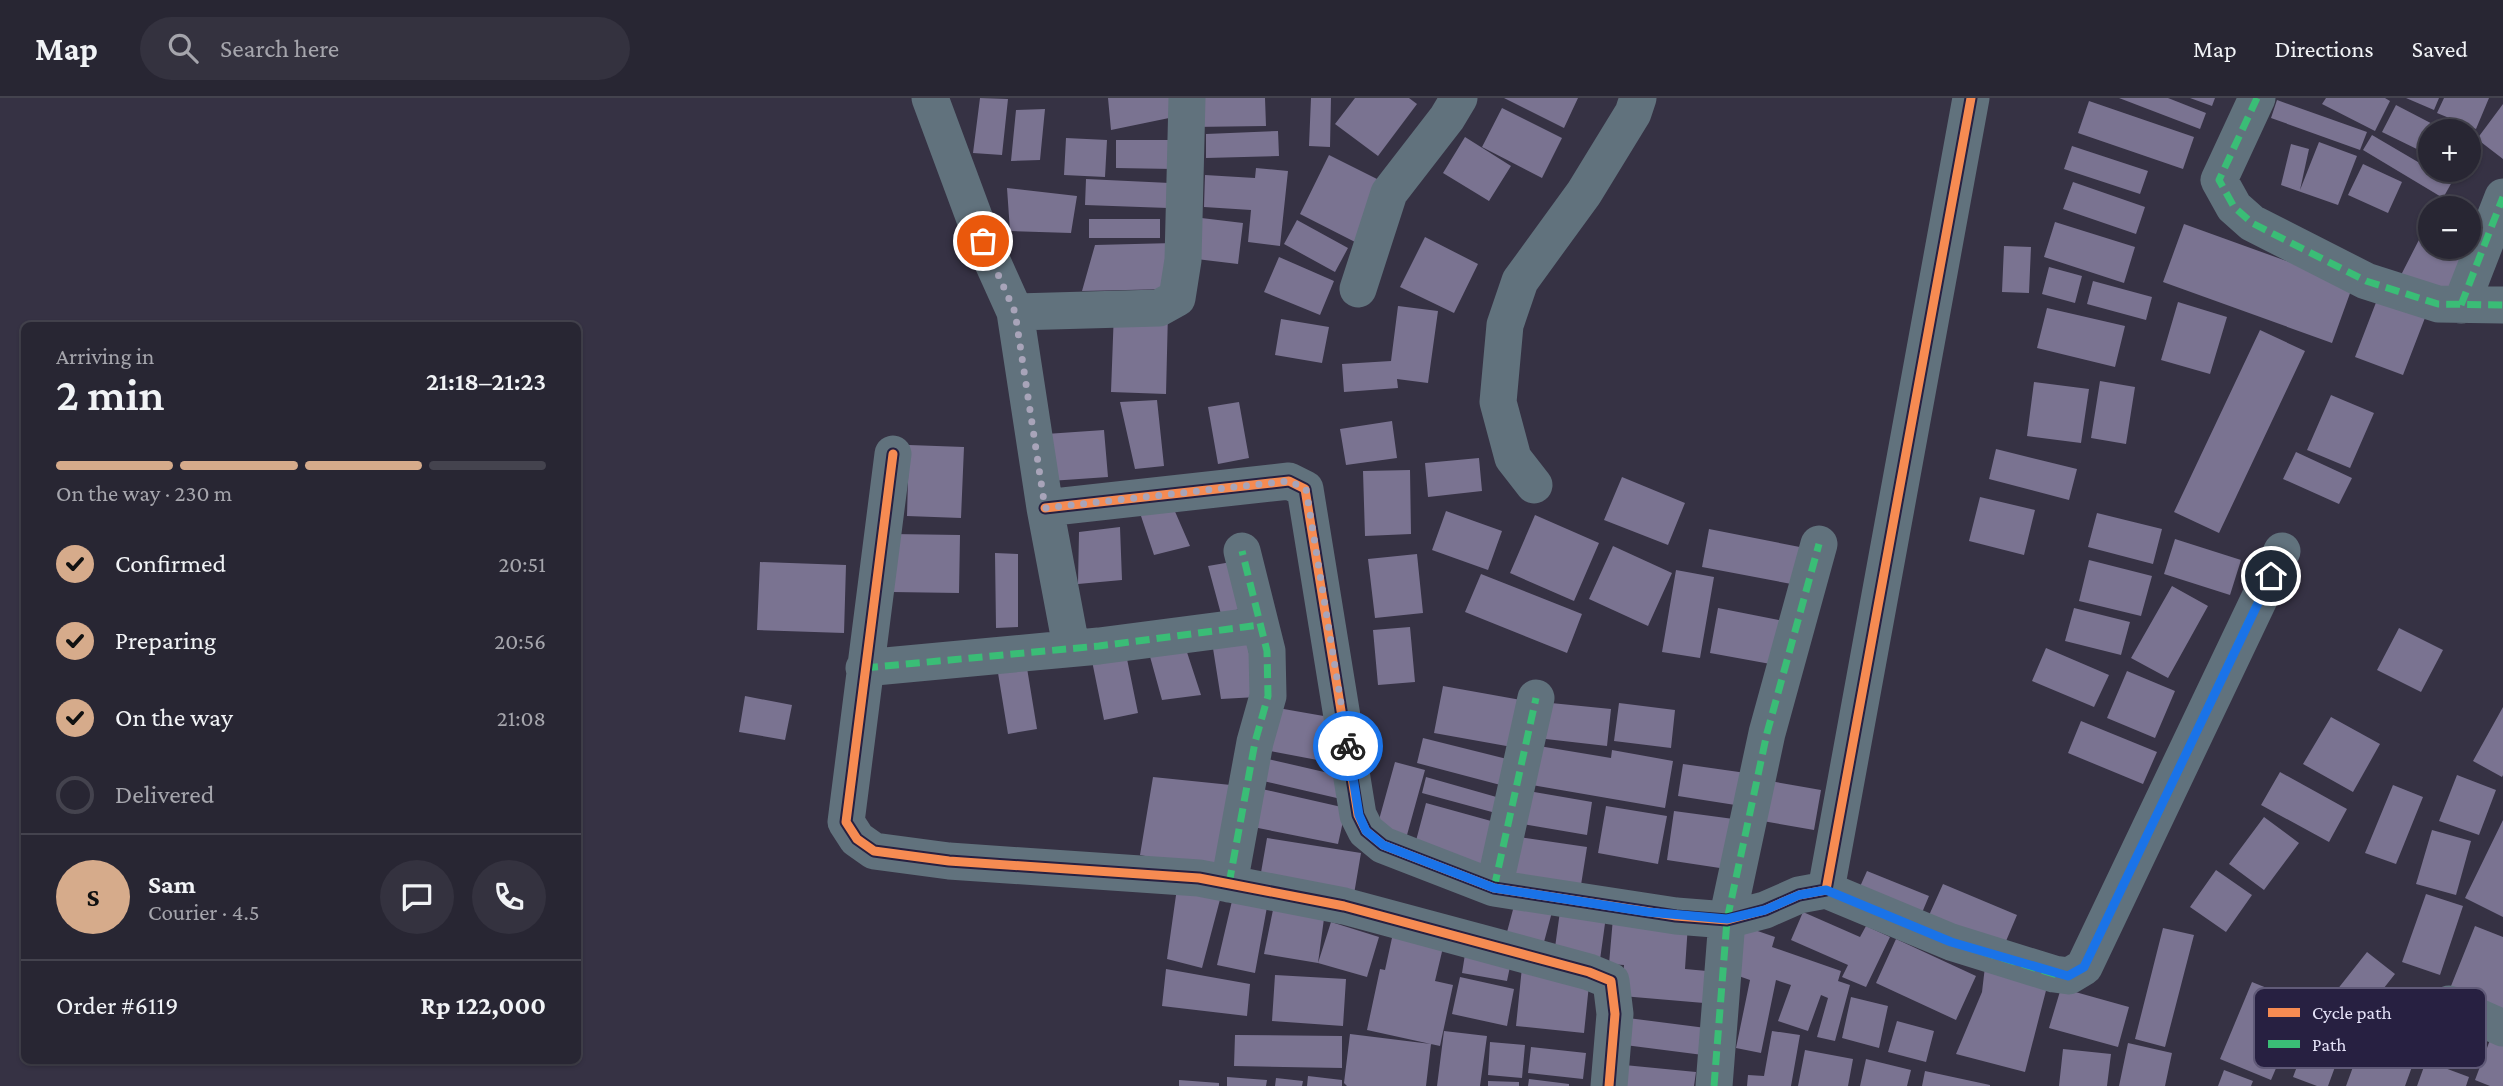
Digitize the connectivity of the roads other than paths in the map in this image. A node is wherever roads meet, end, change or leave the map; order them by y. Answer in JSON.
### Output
{"nodes":[{"id":1,"x":930,"y":98,"type":"edge"},
{"id":2,"x":1187,"y":98,"type":"edge"},
{"id":3,"x":1458,"y":98,"type":"edge"},
{"id":4,"x":1638,"y":98,"type":"edge"},
{"id":5,"x":1971,"y":98,"type":"edge"},
{"id":6,"x":2257,"y":98,"type":"edge"},
{"id":7,"x":2503,"y":197,"type":"edge"},
{"id":8,"x":1358,"y":289,"type":"dead end"},
{"id":9,"x":2461,"y":305,"type":"junction"},
{"id":10,"x":2503,"y":305,"type":"edge"},
{"id":11,"x":1015,"y":312,"type":"junction"},
{"id":12,"x":893,"y":454,"type":"dead end"},
{"id":13,"x":1534,"y":485,"type":"dead end"},
{"id":14,"x":1045,"y":508,"type":"junction"},
{"id":15,"x":1819,"y":544,"type":"dead end"},
{"id":16,"x":1242,"y":551,"type":"dead end"},
{"id":17,"x":2283,"y":551,"type":"dead end"},
{"id":18,"x":1260,"y":625,"type":"junction"},
{"id":19,"x":1071,"y":646,"type":"junction"},
{"id":20,"x":864,"y":668,"type":"junction"},
{"id":21,"x":1536,"y":698,"type":"dead end"},
{"id":22,"x":1229,"y":884,"type":"junction"},
{"id":23,"x":1494,"y":888,"type":"junction"},
{"id":24,"x":1826,"y":890,"type":"junction"},
{"id":25,"x":1727,"y":919,"type":"junction"},
{"id":26,"x":2486,"y":1020,"type":"edge"},
{"id":27,"x":2503,"y":1028,"type":"edge"},
{"id":28,"x":1609,"y":1086,"type":"edge"},
{"id":29,"x":1714,"y":1086,"type":"edge"}],
"edges":[{"from":1,"to":11,"type":"street"},
{"from":2,"to":11,"type":"street"},
{"from":3,"to":8,"type":"street"},
{"from":4,"to":13,"type":"street"},
{"from":5,"to":24,"type":"street"},
{"from":6,"to":9,"type":"street"},
{"from":7,"to":9,"type":"street"},
{"from":9,"to":10,"type":"street"},
{"from":11,"to":14,"type":"street"},
{"from":12,"to":20,"type":"street"},
{"from":14,"to":19,"type":"street"},
{"from":14,"to":23,"type":"street"},
{"from":15,"to":25,"type":"street"},
{"from":16,"to":18,"type":"street"},
{"from":17,"to":24,"type":"street"},
{"from":18,"to":19,"type":"street"},
{"from":18,"to":22,"type":"street"},
{"from":19,"to":20,"type":"street"},
{"from":20,"to":22,"type":"street"},
{"from":21,"to":23,"type":"street"},
{"from":22,"to":28,"type":"street"},
{"from":23,"to":25,"type":"street"},
{"from":24,"to":25,"type":"street"},
{"from":25,"to":29,"type":"street"},
{"from":26,"to":27,"type":"street"}]}
